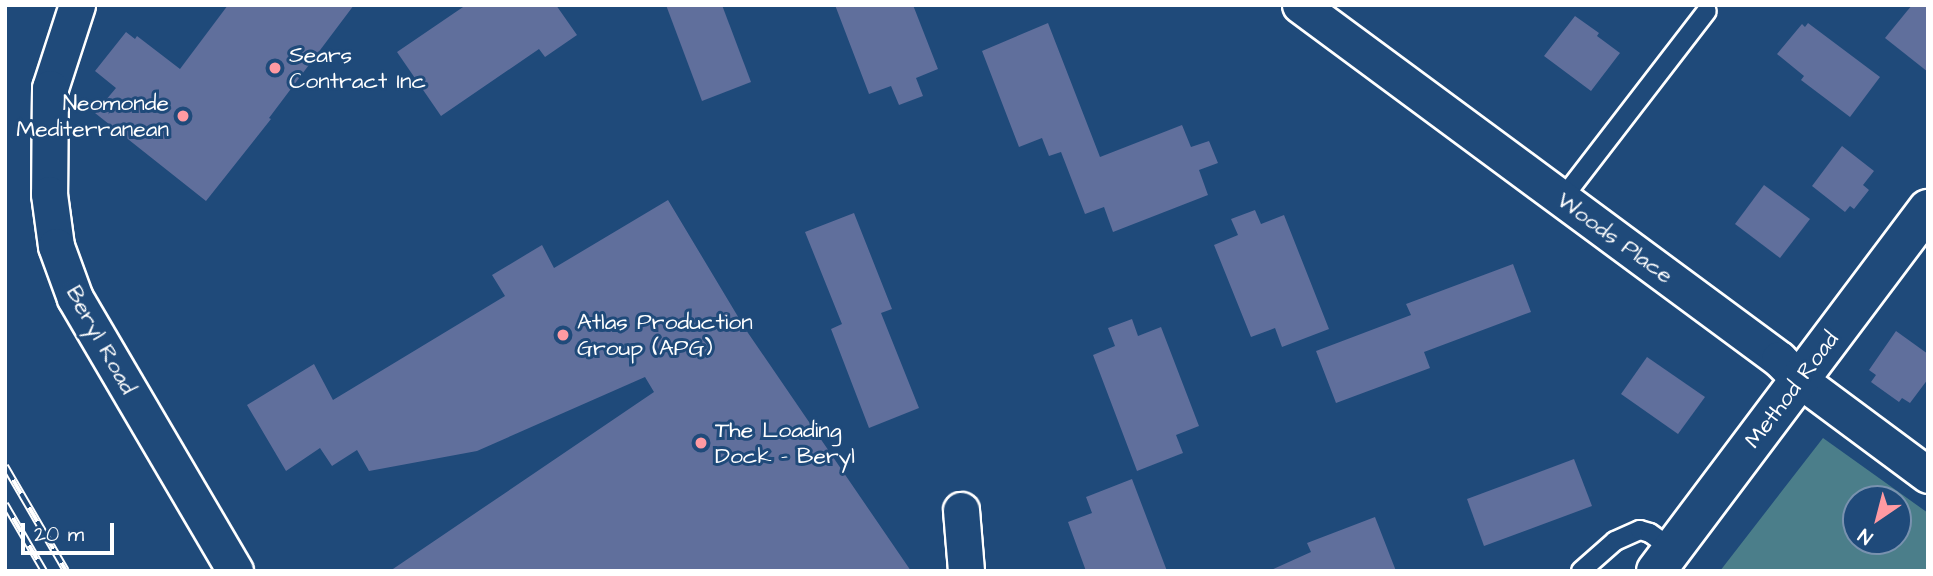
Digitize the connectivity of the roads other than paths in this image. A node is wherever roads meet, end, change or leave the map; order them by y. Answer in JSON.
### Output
{"nodes":[{"id":1,"x":77,"y":5,"type":"edge"},
{"id":2,"x":1300,"y":5,"type":"edge"},
{"id":3,"x":1707,"y":12,"type":"dead end"},
{"id":4,"x":1562,"y":199,"type":"junction"},
{"id":5,"x":1928,"y":209,"type":"edge"},
{"id":6,"x":1800,"y":380,"type":"junction"},
{"id":7,"x":1928,"y":475,"type":"edge"},
{"id":8,"x":961,"y":510,"type":"dead end"},
{"id":9,"x":1664,"y":560,"type":"edge"},
{"id":10,"x":235,"y":571,"type":"edge"},
{"id":11,"x":966,"y":571,"type":"edge"},
{"id":12,"x":1581,"y":571,"type":"edge"}],
"edges":[{"from":1,"to":10,"type":"street","name":"Beryl Road"},
{"from":2,"to":4,"type":"street","name":"Woods Place"},
{"from":3,"to":4,"type":"lane"},
{"from":4,"to":6,"type":"street","name":"Woods Place"},
{"from":5,"to":6,"type":"street","name":"Method Road"},
{"from":6,"to":7,"type":"street","name":"Woods Place"},
{"from":6,"to":9,"type":"street","name":"Method Road"},
{"from":8,"to":11,"type":"street"},
{"from":9,"to":12,"type":"lane"}]}
